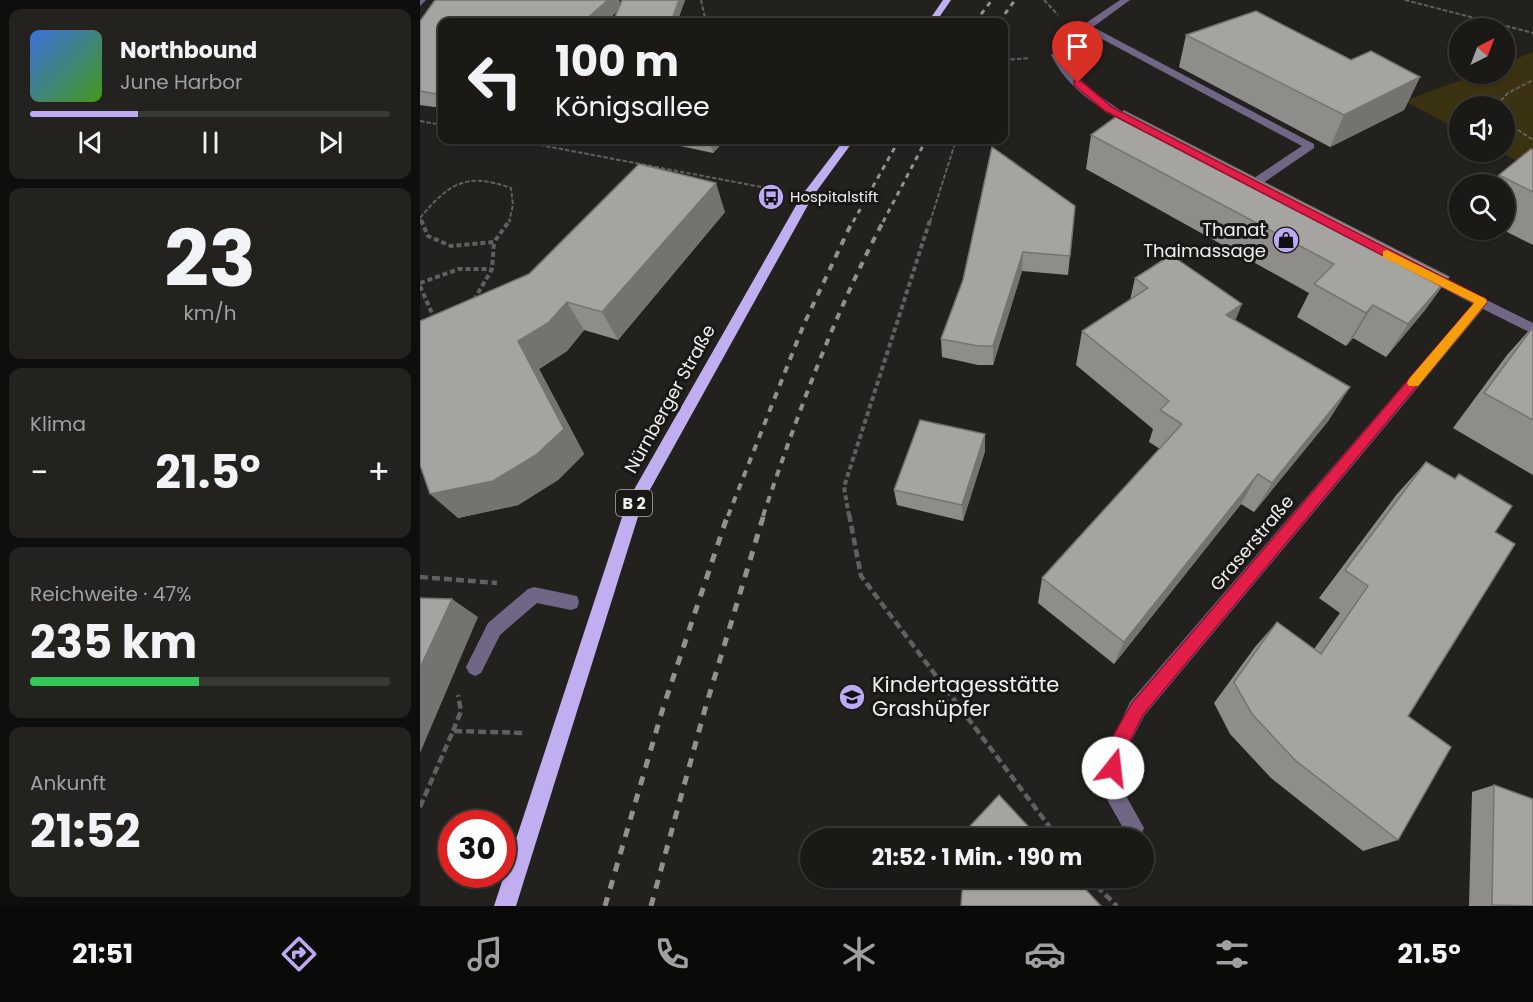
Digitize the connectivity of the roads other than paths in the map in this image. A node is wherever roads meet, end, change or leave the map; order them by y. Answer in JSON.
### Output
{"nodes":[{"id":1,"x":947,"y":0,"type":"edge"},
{"id":2,"x":1126,"y":0,"type":"edge"},
{"id":3,"x":935,"y":18,"type":"edge"},
{"id":4,"x":1086,"y":27,"type":"junction"},
{"id":5,"x":1149,"y":131,"type":"edge"},
{"id":6,"x":846,"y":144,"type":"edge"},
{"id":7,"x":1252,"y":185,"type":"edge"},
{"id":8,"x":1419,"y":270,"type":"edge"},
{"id":9,"x":1482,"y":302,"type":"junction"},
{"id":10,"x":1533,"y":329,"type":"edge"},
{"id":11,"x":571,"y":602,"type":"dead end"},
{"id":12,"x":476,"y":667,"type":"dead end"},
{"id":13,"x":1134,"y":828,"type":"dead end"},
{"id":14,"x":505,"y":906,"type":"edge"}],
"edges":[{"from":1,"to":3,"type":"main road"},
{"from":2,"to":4,"type":"street"},
{"from":4,"to":5,"type":"street"},
{"from":4,"to":7,"type":"street"},
{"from":6,"to":14,"type":"main road","name":"Nürnberger Straße","number":"B 2"},
{"from":8,"to":9,"type":"street"},
{"from":9,"to":10,"type":"street"},
{"from":9,"to":13,"type":"street","name":"Graserstraße"},
{"from":11,"to":12,"type":"street"}]}
